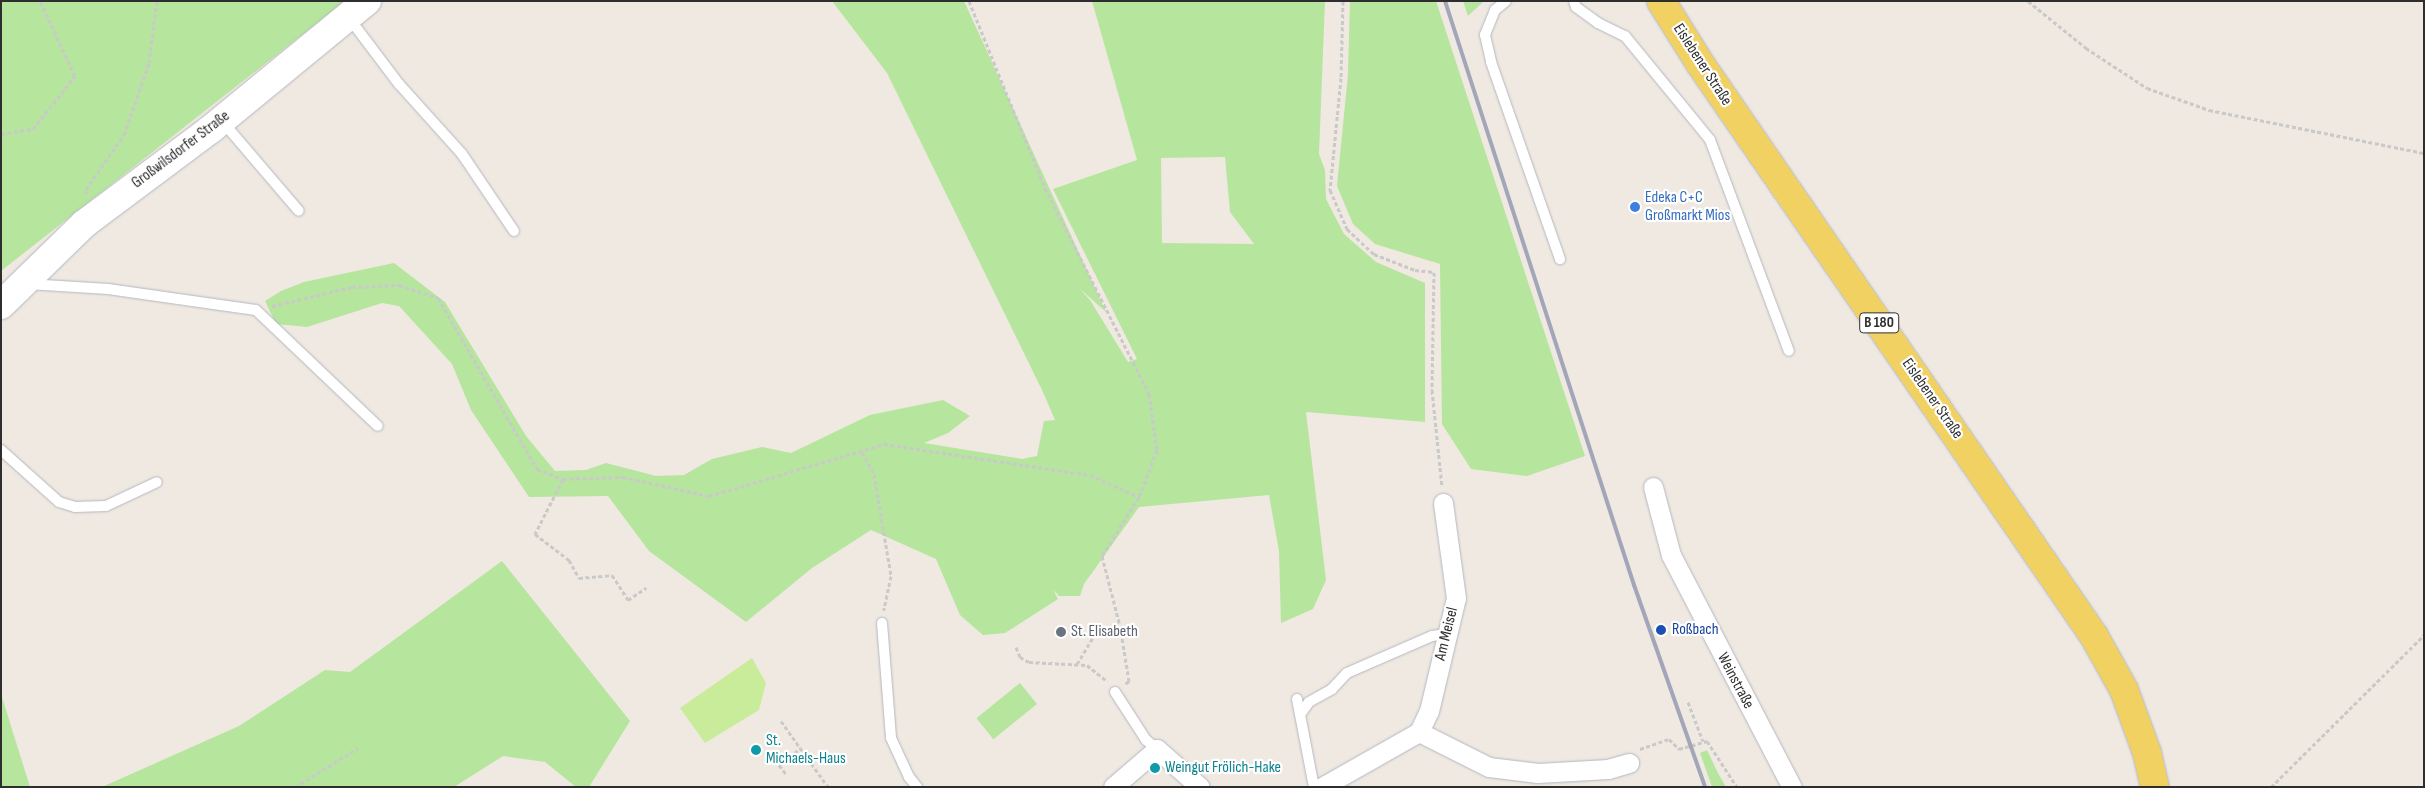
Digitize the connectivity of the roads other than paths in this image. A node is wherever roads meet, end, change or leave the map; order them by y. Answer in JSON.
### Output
{"nodes":[{"id":1,"x":1506,"y":1,"type":"edge"},
{"id":2,"x":1574,"y":1,"type":"edge"},
{"id":3,"x":1661,"y":1,"type":"edge"},
{"id":4,"x":358,"y":9,"type":"edge"},
{"id":5,"x":222,"y":120,"type":"junction"},
{"id":6,"x":299,"y":211,"type":"dead end"},
{"id":7,"x":514,"y":230,"type":"dead end"},
{"id":8,"x":1560,"y":259,"type":"dead end"},
{"id":9,"x":25,"y":284,"type":"junction"},
{"id":10,"x":1,"y":305,"type":"edge"},
{"id":11,"x":1789,"y":351,"type":"dead end"},
{"id":12,"x":378,"y":426,"type":"dead end"},
{"id":13,"x":1,"y":450,"type":"edge"},
{"id":14,"x":157,"y":482,"type":"dead end"},
{"id":15,"x":1653,"y":487,"type":"dead end"},
{"id":16,"x":1444,"y":503,"type":"road end"},
{"id":17,"x":882,"y":623,"type":"road end"},
{"id":18,"x":1447,"y":634,"type":"junction"},
{"id":19,"x":1116,"y":692,"type":"road end"},
{"id":20,"x":1297,"y":699,"type":"dead end"},
{"id":21,"x":1302,"y":712,"type":"junction"},
{"id":22,"x":1419,"y":732,"type":"junction"},
{"id":23,"x":1157,"y":749,"type":"junction"},
{"id":24,"x":1629,"y":763,"type":"road end"},
{"id":25,"x":918,"y":787,"type":"edge"},
{"id":26,"x":1113,"y":787,"type":"edge"},
{"id":27,"x":1200,"y":787,"type":"edge"},
{"id":28,"x":1314,"y":787,"type":"edge"},
{"id":29,"x":1322,"y":787,"type":"edge"},
{"id":30,"x":1792,"y":787,"type":"edge"},
{"id":31,"x":2156,"y":787,"type":"edge"}],
"edges":[{"from":1,"to":8,"type":"lane"},
{"from":2,"to":11,"type":"lane"},
{"from":3,"to":31,"type":"main road","name":"Eislebener Straße","number":"B 180"},
{"from":4,"to":5,"type":"street","name":"Großwilsdorfer Straße"},
{"from":4,"to":7,"type":"lane"},
{"from":5,"to":6,"type":"lane"},
{"from":5,"to":9,"type":"street","name":"Großwilsdorfer Straße"},
{"from":9,"to":10,"type":"street","name":"Großwilsdorfer Straße"},
{"from":9,"to":12,"type":"lane"},
{"from":13,"to":14,"type":"lane"},
{"from":15,"to":30,"type":"street","name":"Weinstraße"},
{"from":16,"to":18,"type":"street","name":"Am Meisel"},
{"from":17,"to":25,"type":"lane"},
{"from":18,"to":21,"type":"lane"},
{"from":18,"to":22,"type":"street","name":"Am Meisel"},
{"from":19,"to":23,"type":"lane"},
{"from":20,"to":21,"type":"lane"},
{"from":21,"to":28,"type":"lane"},
{"from":22,"to":24,"type":"street"},
{"from":22,"to":29,"type":"street"},
{"from":23,"to":26,"type":"street"},
{"from":23,"to":27,"type":"street"}]}
